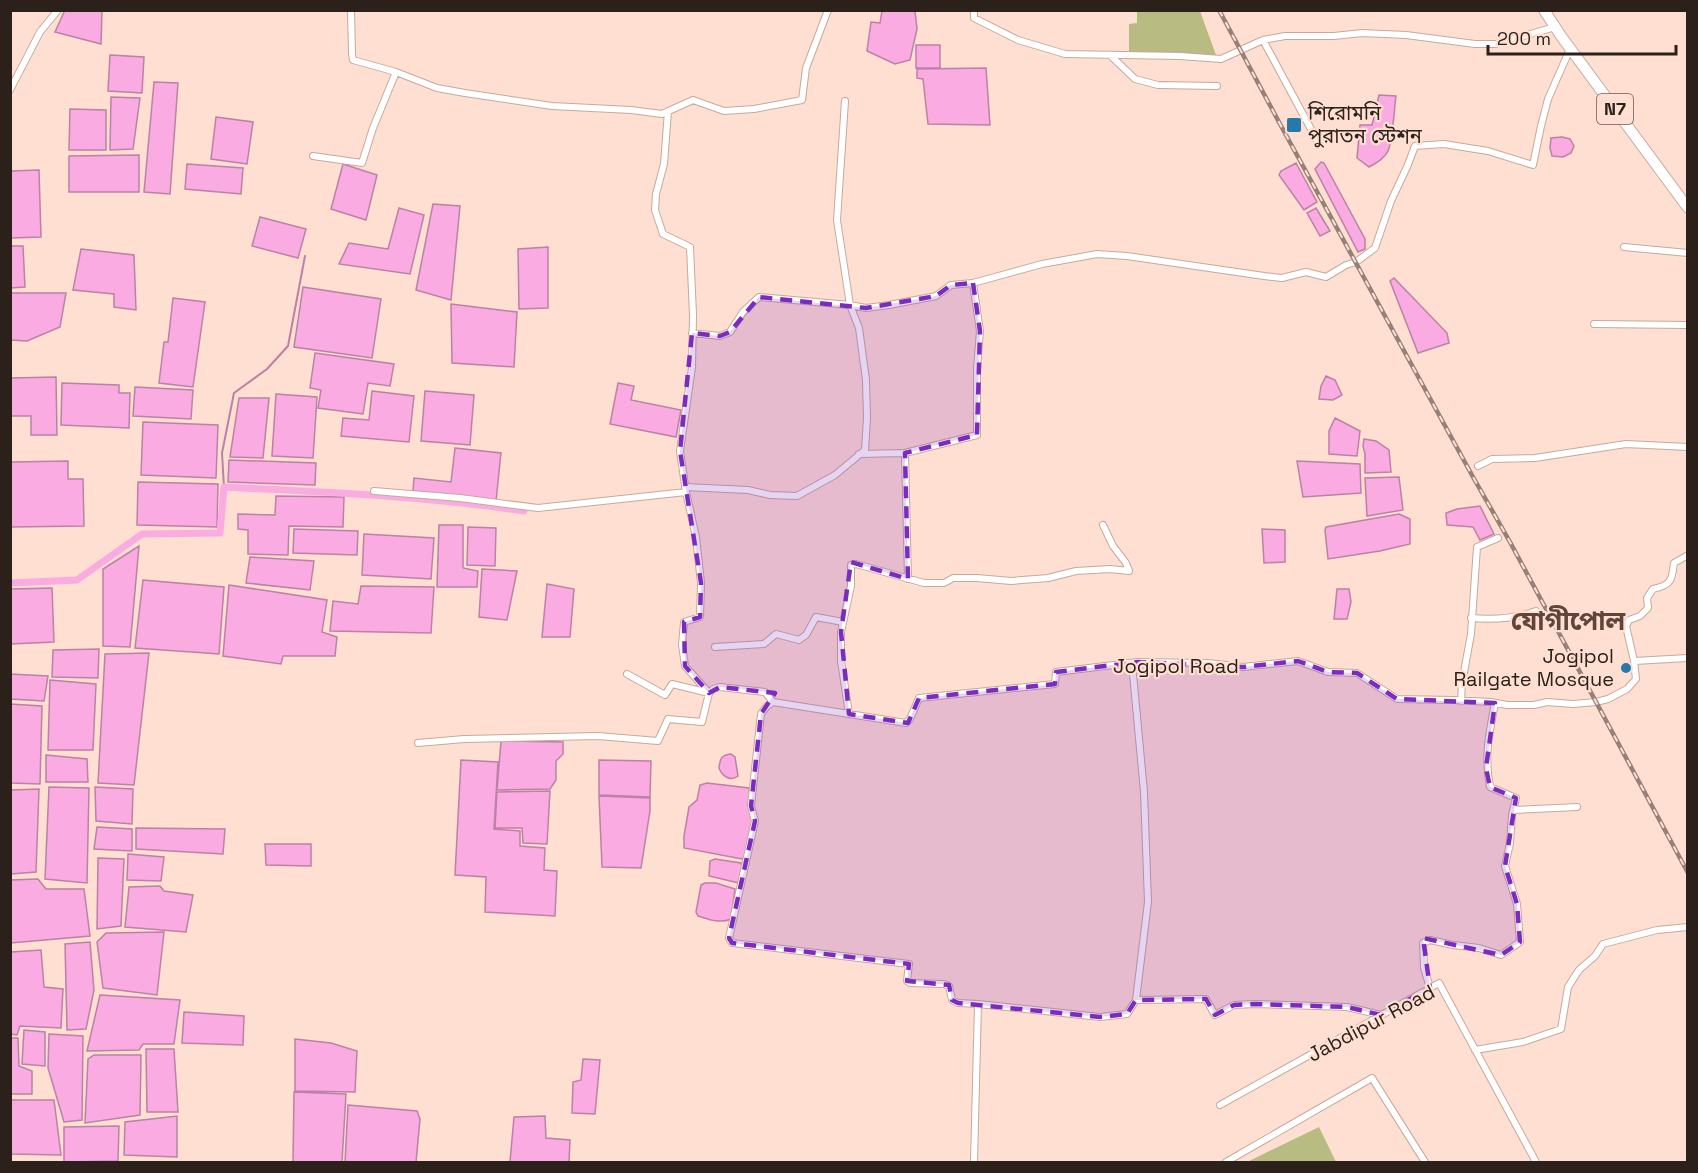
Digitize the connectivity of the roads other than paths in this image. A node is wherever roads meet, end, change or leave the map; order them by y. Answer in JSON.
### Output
{"nodes":[{"id":1,"x":58,"y":10,"type":"edge"},
{"id":2,"x":351,"y":10,"type":"edge"},
{"id":3,"x":828,"y":10,"type":"edge"},
{"id":4,"x":974,"y":10,"type":"edge"},
{"id":5,"x":1544,"y":10,"type":"edge"},
{"id":6,"x":1555,"y":27,"type":"junction"},
{"id":7,"x":1263,"y":40,"type":"junction"},
{"id":8,"x":1570,"y":49,"type":"junction"},
{"id":9,"x":1110,"y":55,"type":"junction"},
{"id":10,"x":396,"y":72,"type":"junction"},
{"id":11,"x":1217,"y":86,"type":"dead end"},
{"id":12,"x":10,"y":90,"type":"edge"},
{"id":13,"x":845,"y":101,"type":"dead end"},
{"id":14,"x":668,"y":111,"type":"junction"},
{"id":15,"x":1319,"y":144,"type":"dead end"},
{"id":16,"x":314,"y":156,"type":"dead end"},
{"id":17,"x":1688,"y":208,"type":"edge"},
{"id":18,"x":1624,"y":247,"type":"dead end"},
{"id":19,"x":1688,"y":253,"type":"edge"},
{"id":20,"x":973,"y":283,"type":"junction"},
{"id":21,"x":850,"y":305,"type":"junction"},
{"id":22,"x":1594,"y":324,"type":"dead end"},
{"id":23,"x":1688,"y":325,"type":"edge"},
{"id":24,"x":692,"y":333,"type":"junction"},
{"id":25,"x":1688,"y":447,"type":"edge"},
{"id":26,"x":905,"y":453,"type":"junction"},
{"id":27,"x":859,"y":454,"type":"junction"},
{"id":28,"x":1478,"y":466,"type":"dead end"},
{"id":29,"x":685,"y":490,"type":"junction"},
{"id":30,"x":374,"y":491,"type":"dead end"},
{"id":31,"x":1102,"y":525,"type":"dead end"},
{"id":32,"x":1498,"y":538,"type":"dead end"},
{"id":33,"x":1688,"y":555,"type":"edge"},
{"id":34,"x":908,"y":579,"type":"junction"},
{"id":35,"x":1536,"y":610,"type":"dead end"},
{"id":36,"x":1471,"y":618,"type":"junction"},
{"id":37,"x":843,"y":622,"type":"junction"},
{"id":38,"x":715,"y":647,"type":"dead end"},
{"id":39,"x":1688,"y":658,"type":"edge"},
{"id":40,"x":1634,"y":661,"type":"junction"},
{"id":41,"x":1132,"y":663,"type":"junction"},
{"id":42,"x":627,"y":674,"type":"dead end"},
{"id":43,"x":709,"y":693,"type":"junction"},
{"id":44,"x":1461,"y":701,"type":"junction"},
{"id":45,"x":773,"y":702,"type":"junction"},
{"id":46,"x":1495,"y":703,"type":"junction"},
{"id":47,"x":849,"y":714,"type":"junction"},
{"id":48,"x":418,"y":743,"type":"dead end"},
{"id":49,"x":1576,"y":807,"type":"dead end"},
{"id":50,"x":1513,"y":810,"type":"junction"},
{"id":51,"x":1688,"y":927,"type":"edge"},
{"id":52,"x":1430,"y":988,"type":"junction"},
{"id":53,"x":1136,"y":1000,"type":"junction"},
{"id":54,"x":978,"y":1004,"type":"junction"},
{"id":55,"x":1381,"y":1015,"type":"junction"},
{"id":56,"x":1475,"y":1050,"type":"junction"},
{"id":57,"x":1220,"y":1105,"type":"dead end"},
{"id":58,"x":974,"y":1162,"type":"edge"},
{"id":59,"x":1226,"y":1162,"type":"edge"},
{"id":60,"x":1425,"y":1162,"type":"edge"},
{"id":61,"x":1536,"y":1162,"type":"edge"}],
"edges":[{"from":1,"to":12,"type":"street"},
{"from":2,"to":10,"type":"street"},
{"from":3,"to":14,"type":"street"},
{"from":4,"to":9,"type":"street"},
{"from":5,"to":6,"type":"highway","number":"N7"},
{"from":6,"to":7,"type":"street"},
{"from":6,"to":8,"type":"highway","number":"N7"},
{"from":7,"to":9,"type":"street"},
{"from":7,"to":15,"type":"street"},
{"from":8,"to":17,"type":"highway","number":"N7"},
{"from":8,"to":20,"type":"street"},
{"from":9,"to":11,"type":"street"},
{"from":10,"to":14,"type":"street"},
{"from":10,"to":16,"type":"street"},
{"from":13,"to":21,"type":"street"},
{"from":14,"to":24,"type":"street"},
{"from":18,"to":19,"type":"street"},
{"from":20,"to":21,"type":"street"},
{"from":20,"to":26,"type":"street"},
{"from":21,"to":24,"type":"street"},
{"from":21,"to":27,"type":"street"},
{"from":22,"to":23,"type":"street"},
{"from":24,"to":29,"type":"street"},
{"from":25,"to":28,"type":"street"},
{"from":26,"to":27,"type":"street"},
{"from":26,"to":34,"type":"street"},
{"from":27,"to":29,"type":"street"},
{"from":29,"to":30,"type":"street"},
{"from":29,"to":43,"type":"street"},
{"from":31,"to":34,"type":"street"},
{"from":32,"to":36,"type":"street"},
{"from":33,"to":40,"type":"street"},
{"from":34,"to":37,"type":"street"},
{"from":35,"to":36,"type":"street"},
{"from":36,"to":44,"type":"street"},
{"from":37,"to":38,"type":"street"},
{"from":37,"to":47,"type":"street"},
{"from":39,"to":40,"type":"street"},
{"from":40,"to":46,"type":"street","name":"Jogipol Road"},
{"from":41,"to":44,"type":"street","name":"Jogipol Road"},
{"from":41,"to":47,"type":"street","name":"Jogipol Road"},
{"from":41,"to":53,"type":"street"},
{"from":42,"to":43,"type":"street"},
{"from":43,"to":45,"type":"street","name":"Jogipol Road"},
{"from":43,"to":48,"type":"street"},
{"from":44,"to":46,"type":"street","name":"Jogipol Road"},
{"from":45,"to":47,"type":"street","name":"Jogipol Road"},
{"from":45,"to":54,"type":"street"},
{"from":46,"to":50,"type":"street"},
{"from":49,"to":50,"type":"street"},
{"from":50,"to":52,"type":"street"},
{"from":51,"to":56,"type":"street"},
{"from":52,"to":55,"type":"street","name":"Jabdipur Road"},
{"from":52,"to":56,"type":"street","name":"Jabdipur Road"},
{"from":53,"to":54,"type":"street"},
{"from":53,"to":55,"type":"street"},
{"from":54,"to":58,"type":"street"},
{"from":55,"to":57,"type":"street","name":"Jabdipur Road"},
{"from":56,"to":61,"type":"street","name":"Jabdipur Road"},
{"from":59,"to":60,"type":"street"}]}
